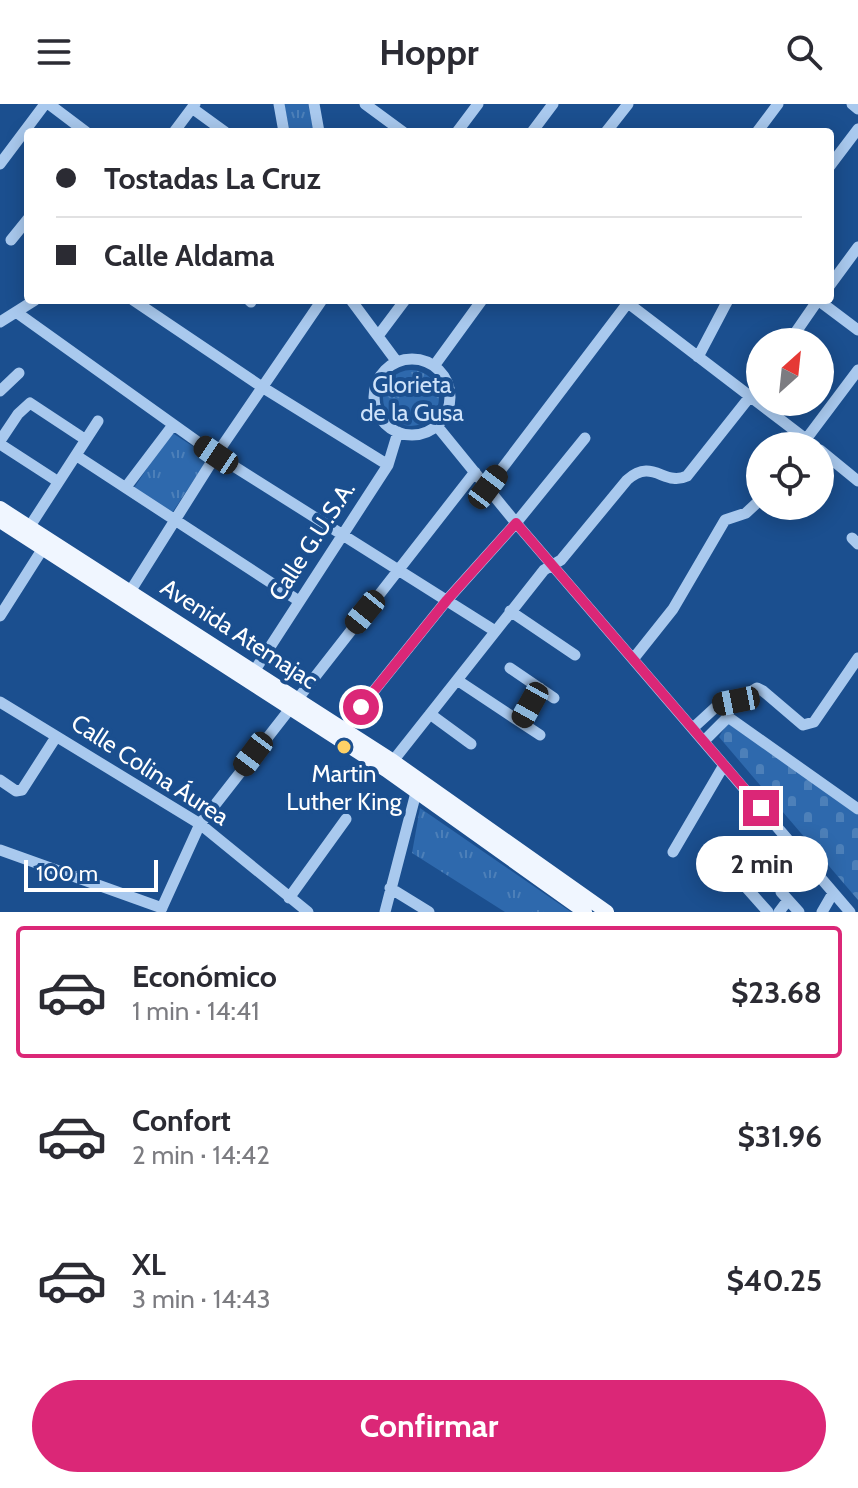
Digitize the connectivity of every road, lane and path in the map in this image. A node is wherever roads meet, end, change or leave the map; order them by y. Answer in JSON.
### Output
{"nodes":[{"id":1,"x":47,"y":104,"type":"edge"},
{"id":2,"x":279,"y":104,"type":"edge"},
{"id":3,"x":314,"y":104,"type":"edge"},
{"id":4,"x":365,"y":104,"type":"edge"},
{"id":5,"x":478,"y":104,"type":"edge"},
{"id":6,"x":553,"y":104,"type":"edge"},
{"id":7,"x":778,"y":104,"type":"edge"},
{"id":8,"x":852,"y":104,"type":"edge"},
{"id":9,"x":194,"y":106,"type":"edge"},
{"id":10,"x":622,"y":106,"type":"edge"},
{"id":11,"x":858,"y":109,"type":"edge"},
{"id":12,"x":28,"y":128,"type":"edge"},
{"id":13,"x":80,"y":128,"type":"edge"},
{"id":14,"x":177,"y":128,"type":"edge"},
{"id":15,"x":220,"y":128,"type":"edge"},
{"id":16,"x":283,"y":128,"type":"edge"},
{"id":17,"x":318,"y":128,"type":"edge"},
{"id":18,"x":398,"y":128,"type":"edge"},
{"id":19,"x":460,"y":128,"type":"edge"},
{"id":20,"x":535,"y":128,"type":"edge"},
{"id":21,"x":608,"y":128,"type":"edge"},
{"id":22,"x":760,"y":128,"type":"edge"},
{"id":23,"x":858,"y":129,"type":"edge"},
{"id":24,"x":24,"y":133,"type":"edge"},
{"id":25,"x":834,"y":161,"type":"edge"},
{"id":26,"x":0,"y":164,"type":"edge"},
{"id":27,"x":24,"y":224,"type":"edge"},
{"id":28,"x":11,"y":240,"type":"dead end"},
{"id":29,"x":858,"y":247,"type":"edge"},
{"id":30,"x":834,"y":280,"type":"edge"},
{"id":31,"x":29,"y":304,"type":"edge"},
{"id":32,"x":139,"y":304,"type":"edge"},
{"id":33,"x":319,"y":304,"type":"edge"},
{"id":34,"x":354,"y":304,"type":"edge"},
{"id":35,"x":402,"y":304,"type":"edge"},
{"id":36,"x":479,"y":304,"type":"edge"},
{"id":37,"x":625,"y":304,"type":"edge"},
{"id":38,"x":631,"y":304,"type":"edge"},
{"id":39,"x":726,"y":304,"type":"edge"},
{"id":40,"x":815,"y":304,"type":"edge"},
{"id":41,"x":823,"y":304,"type":"edge"},
{"id":42,"x":16,"y":312,"type":"junction"},
{"id":43,"x":0,"y":322,"type":"edge"},
{"id":44,"x":799,"y":328,"type":"edge"},
{"id":45,"x":858,"y":330,"type":"edge"},
{"id":46,"x":378,"y":336,"type":"junction"},
{"id":47,"x":698,"y":357,"type":"junction"},
{"id":48,"x":397,"y":362,"type":"junction"},
{"id":49,"x":434,"y":366,"type":"junction"},
{"id":50,"x":858,"y":370,"type":"edge"},
{"id":51,"x":19,"y":373,"type":"dead end"},
{"id":52,"x":262,"y":387,"type":"junction"},
{"id":53,"x":0,"y":391,"type":"edge"},
{"id":54,"x":746,"y":393,"type":"edge"},
{"id":55,"x":746,"y":403,"type":"edge"},
{"id":56,"x":774,"y":416,"type":"edge"},
{"id":57,"x":98,"y":421,"type":"dead end"},
{"id":58,"x":173,"y":425,"type":"junction"},
{"id":59,"x":437,"y":426,"type":"junction"},
{"id":60,"x":398,"y":432,"type":"junction"},
{"id":61,"x":793,"y":432,"type":"edge"},
{"id":62,"x":815,"y":432,"type":"edge"},
{"id":63,"x":80,"y":436,"type":"dead end"},
{"id":64,"x":585,"y":438,"type":"dead end"},
{"id":65,"x":0,"y":443,"type":"edge"},
{"id":66,"x":216,"y":455,"type":"junction"},
{"id":67,"x":77,"y":456,"type":"junction"},
{"id":68,"x":834,"y":461,"type":"edge"},
{"id":69,"x":388,"y":465,"type":"junction"},
{"id":70,"x":475,"y":472,"type":"junction"},
{"id":71,"x":54,"y":479,"type":"dead end"},
{"id":72,"x":858,"y":481,"type":"edge"},
{"id":73,"x":126,"y":487,"type":"junction"},
{"id":74,"x":488,"y":487,"type":"junction"},
{"id":75,"x":0,"y":508,"type":"edge"},
{"id":76,"x":746,"y":513,"type":"edge"},
{"id":77,"x":0,"y":521,"type":"edge"},
{"id":78,"x":176,"y":522,"type":"junction"},
{"id":79,"x":516,"y":523,"type":"junction"},
{"id":80,"x":30,"y":526,"type":"junction"},
{"id":81,"x":343,"y":534,"type":"junction"},
{"id":82,"x":46,"y":543,"type":"junction"},
{"id":83,"x":554,"y":564,"type":"junction"},
{"id":84,"x":398,"y":569,"type":"junction"},
{"id":85,"x":131,"y":590,"type":"junction"},
{"id":86,"x":447,"y":600,"type":"junction"},
{"id":87,"x":299,"y":601,"type":"junction"},
{"id":88,"x":510,"y":611,"type":"junction"},
{"id":89,"x":0,"y":616,"type":"edge"},
{"id":90,"x":495,"y":631,"type":"junction"},
{"id":91,"x":575,"y":655,"type":"dead end"},
{"id":92,"x":634,"y":658,"type":"junction"},
{"id":93,"x":858,"y":658,"type":"edge"},
{"id":94,"x":510,"y":668,"type":"dead end"},
{"id":95,"x":255,"y":670,"type":"junction"},
{"id":96,"x":457,"y":680,"type":"junction"},
{"id":97,"x":540,"y":688,"type":"junction"},
{"id":98,"x":554,"y":698,"type":"dead end"},
{"id":99,"x":0,"y":702,"type":"edge"},
{"id":100,"x":293,"y":702,"type":"junction"},
{"id":101,"x":430,"y":714,"type":"junction"},
{"id":102,"x":521,"y":722,"type":"junction"},
{"id":103,"x":344,"y":728,"type":"junction"},
{"id":104,"x":693,"y":728,"type":"junction"},
{"id":105,"x":540,"y":735,"type":"dead end"},
{"id":106,"x":56,"y":737,"type":"junction"},
{"id":107,"x":704,"y":741,"type":"junction"},
{"id":108,"x":471,"y":744,"type":"dead end"},
{"id":109,"x":390,"y":765,"type":"junction"},
{"id":110,"x":724,"y":765,"type":"junction"},
{"id":111,"x":0,"y":780,"type":"edge"},
{"id":112,"x":418,"y":786,"type":"junction"},
{"id":113,"x":858,"y":809,"type":"edge"},
{"id":114,"x":346,"y":819,"type":"dead end"},
{"id":115,"x":200,"y":824,"type":"junction"},
{"id":116,"x":0,"y":850,"type":"edge"},
{"id":117,"x":673,"y":852,"type":"dead end"},
{"id":118,"x":745,"y":886,"type":"dead end"},
{"id":119,"x":390,"y":888,"type":"junction"},
{"id":120,"x":833,"y":893,"type":"junction"},
{"id":121,"x":289,"y":898,"type":"junction"},
{"id":122,"x":161,"y":910,"type":"edge"},
{"id":123,"x":308,"y":912,"type":"edge"},
{"id":124,"x":385,"y":912,"type":"edge"},
{"id":125,"x":429,"y":912,"type":"edge"},
{"id":126,"x":585,"y":912,"type":"edge"},
{"id":127,"x":607,"y":912,"type":"edge"},
{"id":128,"x":768,"y":912,"type":"edge"},
{"id":129,"x":779,"y":912,"type":"edge"},
{"id":130,"x":799,"y":912,"type":"edge"},
{"id":131,"x":822,"y":912,"type":"edge"},
{"id":132,"x":850,"y":912,"type":"edge"}],
"edges":[{"from":1,"to":12,"type":"street"},
{"from":1,"to":13,"type":"street"},
{"from":2,"to":16,"type":"street"},
{"from":3,"to":17,"type":"street"},
{"from":4,"to":18,"type":"street"},
{"from":5,"to":19,"type":"street"},
{"from":6,"to":20,"type":"street"},
{"from":7,"to":22,"type":"street"},
{"from":8,"to":11,"type":"street"},
{"from":9,"to":14,"type":"street"},
{"from":9,"to":15,"type":"street"},
{"from":10,"to":21,"type":"street"},
{"from":23,"to":25,"type":"street"},
{"from":24,"to":26,"type":"street"},
{"from":27,"to":28,"type":"street"},
{"from":29,"to":30,"type":"street"},
{"from":31,"to":42,"type":"street"},
{"from":32,"to":52,"type":"street"},
{"from":33,"to":52,"type":"street"},
{"from":34,"to":46,"type":"street"},
{"from":35,"to":46,"type":"street"},
{"from":36,"to":49,"type":"street"},
{"from":37,"to":74,"type":"street"},
{"from":38,"to":47,"type":"street"},
{"from":39,"to":47,"type":"street"},
{"from":40,"to":44,"type":"street"},
{"from":41,"to":45,"type":"street"},
{"from":42,"to":43,"type":"street"},
{"from":42,"to":58,"type":"street"},
{"from":46,"to":48,"type":"street"},
{"from":47,"to":54,"type":"street"},
{"from":48,"to":49,"type":"street"},
{"from":48,"to":60,"type":"street"},
{"from":49,"to":59,"type":"street"},
{"from":50,"to":62,"type":"street"},
{"from":51,"to":53,"type":"street"},
{"from":52,"to":66,"type":"street"},
{"from":52,"to":69,"type":"street"},
{"from":55,"to":83,"type":"street"},
{"from":56,"to":61,"type":"street"},
{"from":57,"to":67,"type":"street"},
{"from":58,"to":66,"type":"street"},
{"from":58,"to":73,"type":"street"},
{"from":59,"to":60,"type":"street"},
{"from":59,"to":70,"type":"street"},
{"from":60,"to":69,"type":"street","name":"Calle G.U.S.A."},
{"from":63,"to":65,"type":"street"},
{"from":64,"to":79,"type":"street"},
{"from":65,"to":71,"type":"street"},
{"from":66,"to":78,"type":"street"},
{"from":66,"to":81,"type":"street"},
{"from":67,"to":73,"type":"street"},
{"from":67,"to":80,"type":"street"},
{"from":68,"to":72,"type":"street"},
{"from":69,"to":81,"type":"street","name":"Calle G.U.S.A."},
{"from":70,"to":74,"type":"street"},
{"from":70,"to":84,"type":"street"},
{"from":73,"to":78,"type":"street"},
{"from":74,"to":79,"type":"street"},
{"from":75,"to":80,"type":"main road","name":"Avenida Atemajac"},
{"from":76,"to":92,"type":"street"},
{"from":77,"to":82,"type":"main road","name":"Avenida Atemajac"},
{"from":78,"to":85,"type":"street"},
{"from":78,"to":87,"type":"street"},
{"from":79,"to":83,"type":"street"},
{"from":79,"to":86,"type":"street"},
{"from":80,"to":82,"type":"main road","name":"Avenida Atemajac"},
{"from":81,"to":84,"type":"street"},
{"from":81,"to":87,"type":"street","name":"Calle G.U.S.A."},
{"from":82,"to":85,"type":"main road","name":"Avenida Atemajac"},
{"from":82,"to":89,"type":"street"},
{"from":82,"to":100,"type":"main road","name":"Avenida Atemajac"},
{"from":83,"to":88,"type":"street"},
{"from":83,"to":92,"type":"street"},
{"from":84,"to":86,"type":"street"},
{"from":84,"to":100,"type":"street"},
{"from":85,"to":95,"type":"main road","name":"Avenida Atemajac"},
{"from":86,"to":90,"type":"street"},
{"from":86,"to":103,"type":"street"},
{"from":87,"to":95,"type":"street","name":"Calle G.U.S.A."},
{"from":88,"to":90,"type":"street"},
{"from":88,"to":91,"type":"street"},
{"from":90,"to":96,"type":"street"},
{"from":92,"to":104,"type":"street"},
{"from":93,"to":104,"type":"street"},
{"from":94,"to":97,"type":"street"},
{"from":95,"to":100,"type":"main road","name":"Avenida Atemajac"},
{"from":96,"to":101,"type":"street"},
{"from":96,"to":102,"type":"street"},
{"from":97,"to":98,"type":"street"},
{"from":97,"to":102,"type":"street"},
{"from":99,"to":106,"type":"street","name":"Calle Colina Áurea"},
{"from":100,"to":103,"type":"main road","name":"Avenida Atemajac"},
{"from":100,"to":109,"type":"main road","name":"Avenida Atemajac"},
{"from":100,"to":115,"type":"street"},
{"from":101,"to":108,"type":"street"},
{"from":101,"to":109,"type":"street"},
{"from":102,"to":105,"type":"street"},
{"from":103,"to":109,"type":"main road","name":"Avenida Atemajac"},
{"from":104,"to":107,"type":"street"},
{"from":106,"to":111,"type":"street"},
{"from":106,"to":115,"type":"street","name":"Calle Colina Áurea"},
{"from":107,"to":110,"type":"street"},
{"from":107,"to":113,"type":"street"},
{"from":109,"to":112,"type":"main road","name":"Avenida Atemajac"},
{"from":110,"to":117,"type":"street"},
{"from":110,"to":120,"type":"street"},
{"from":112,"to":119,"type":"street"},
{"from":112,"to":126,"type":"main road","name":"Avenida Atemajac"},
{"from":112,"to":127,"type":"main road","name":"Avenida Atemajac"},
{"from":114,"to":121,"type":"street"},
{"from":115,"to":121,"type":"street","name":"Calle Colina Áurea"},
{"from":115,"to":122,"type":"street"},
{"from":116,"to":122,"type":"street"},
{"from":118,"to":128,"type":"street"},
{"from":119,"to":124,"type":"street"},
{"from":119,"to":125,"type":"street"},
{"from":120,"to":131,"type":"street"},
{"from":120,"to":132,"type":"street"},
{"from":121,"to":123,"type":"street","name":"Calle Colina Áurea"},
{"from":129,"to":130,"type":"street"}]}
